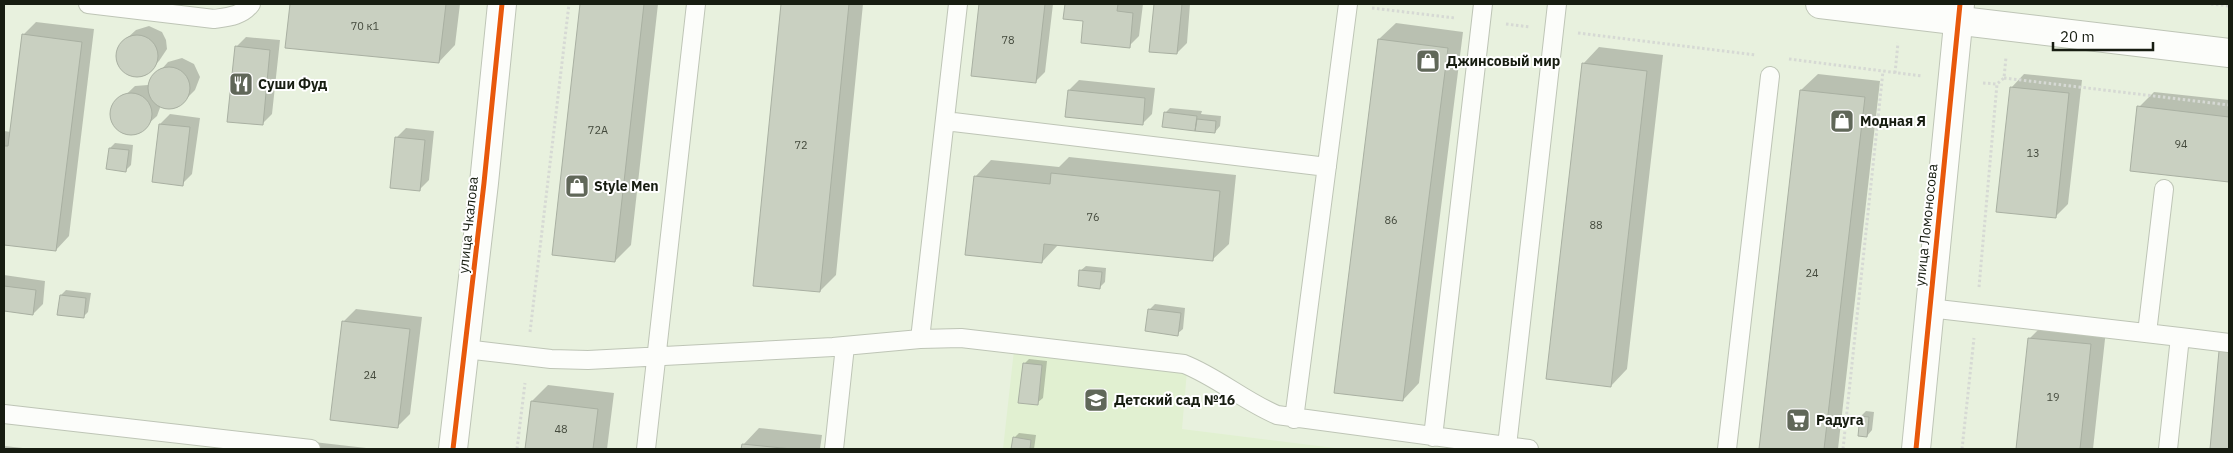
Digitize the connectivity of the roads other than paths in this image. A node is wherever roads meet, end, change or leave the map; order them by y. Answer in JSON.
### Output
{"nodes":[{"id":1,"x":88,"y":4,"type":"edge"},
{"id":2,"x":252,"y":4,"type":"edge"},
{"id":3,"x":502,"y":4,"type":"edge"},
{"id":4,"x":696,"y":4,"type":"edge"},
{"id":5,"x":958,"y":4,"type":"edge"},
{"id":6,"x":1348,"y":4,"type":"edge"},
{"id":7,"x":1557,"y":4,"type":"edge"},
{"id":8,"x":1820,"y":4,"type":"edge"},
{"id":9,"x":1482,"y":12,"type":"edge"},
{"id":10,"x":1959,"y":12,"type":"edge"},
{"id":11,"x":2229,"y":52,"type":"edge"},
{"id":12,"x":1770,"y":76,"type":"dead end"},
{"id":13,"x":945,"y":121,"type":"junction"},
{"id":14,"x":1327,"y":167,"type":"junction"},
{"id":15,"x":2164,"y":189,"type":"dead end"},
{"id":16,"x":1929,"y":308,"type":"junction"},
{"id":17,"x":2148,"y":333,"type":"junction"},
{"id":18,"x":2180,"y":337,"type":"junction"},
{"id":19,"x":920,"y":339,"type":"junction"},
{"id":20,"x":2229,"y":343,"type":"edge"},
{"id":21,"x":845,"y":346,"type":"junction"},
{"id":22,"x":465,"y":349,"type":"junction"},
{"id":23,"x":656,"y":356,"type":"junction"},
{"id":24,"x":4,"y":414,"type":"edge"},
{"id":25,"x":1294,"y":419,"type":"junction"},
{"id":26,"x":1433,"y":437,"type":"junction"},
{"id":27,"x":215,"y":444,"type":"edge"},
{"id":28,"x":1507,"y":446,"type":"junction"},
{"id":29,"x":311,"y":449,"type":"edge"},
{"id":30,"x":453,"y":449,"type":"edge"},
{"id":31,"x":646,"y":449,"type":"edge"},
{"id":32,"x":834,"y":449,"type":"edge"},
{"id":33,"x":1529,"y":449,"type":"edge"},
{"id":34,"x":1727,"y":449,"type":"edge"},
{"id":35,"x":1916,"y":449,"type":"edge"},
{"id":36,"x":2168,"y":449,"type":"edge"}],
"edges":[{"from":1,"to":2,"type":"lane"},
{"from":3,"to":22,"type":"street","name":"улица Чкалова"},
{"from":4,"to":23,"type":"lane"},
{"from":5,"to":13,"type":"lane"},
{"from":6,"to":14,"type":"lane"},
{"from":7,"to":28,"type":"lane"},
{"from":8,"to":10,"type":"street"},
{"from":9,"to":26,"type":"lane"},
{"from":10,"to":11,"type":"street"},
{"from":10,"to":16,"type":"street","name":"улица Ломоносова"},
{"from":12,"to":34,"type":"lane"},
{"from":13,"to":14,"type":"lane"},
{"from":13,"to":19,"type":"lane"},
{"from":14,"to":25,"type":"lane"},
{"from":15,"to":17,"type":"lane"},
{"from":16,"to":17,"type":"lane"},
{"from":16,"to":35,"type":"street","name":"улица Ломоносова"},
{"from":17,"to":18,"type":"lane"},
{"from":18,"to":20,"type":"lane"},
{"from":18,"to":36,"type":"lane"},
{"from":19,"to":21,"type":"lane"},
{"from":19,"to":25,"type":"lane"},
{"from":21,"to":23,"type":"lane"},
{"from":21,"to":32,"type":"lane"},
{"from":22,"to":23,"type":"lane"},
{"from":22,"to":30,"type":"street","name":"улица Чкалова"},
{"from":23,"to":31,"type":"lane"},
{"from":24,"to":27,"type":"lane"},
{"from":25,"to":26,"type":"lane"},
{"from":26,"to":28,"type":"lane"},
{"from":27,"to":29,"type":"lane"},
{"from":28,"to":33,"type":"lane"}]}
